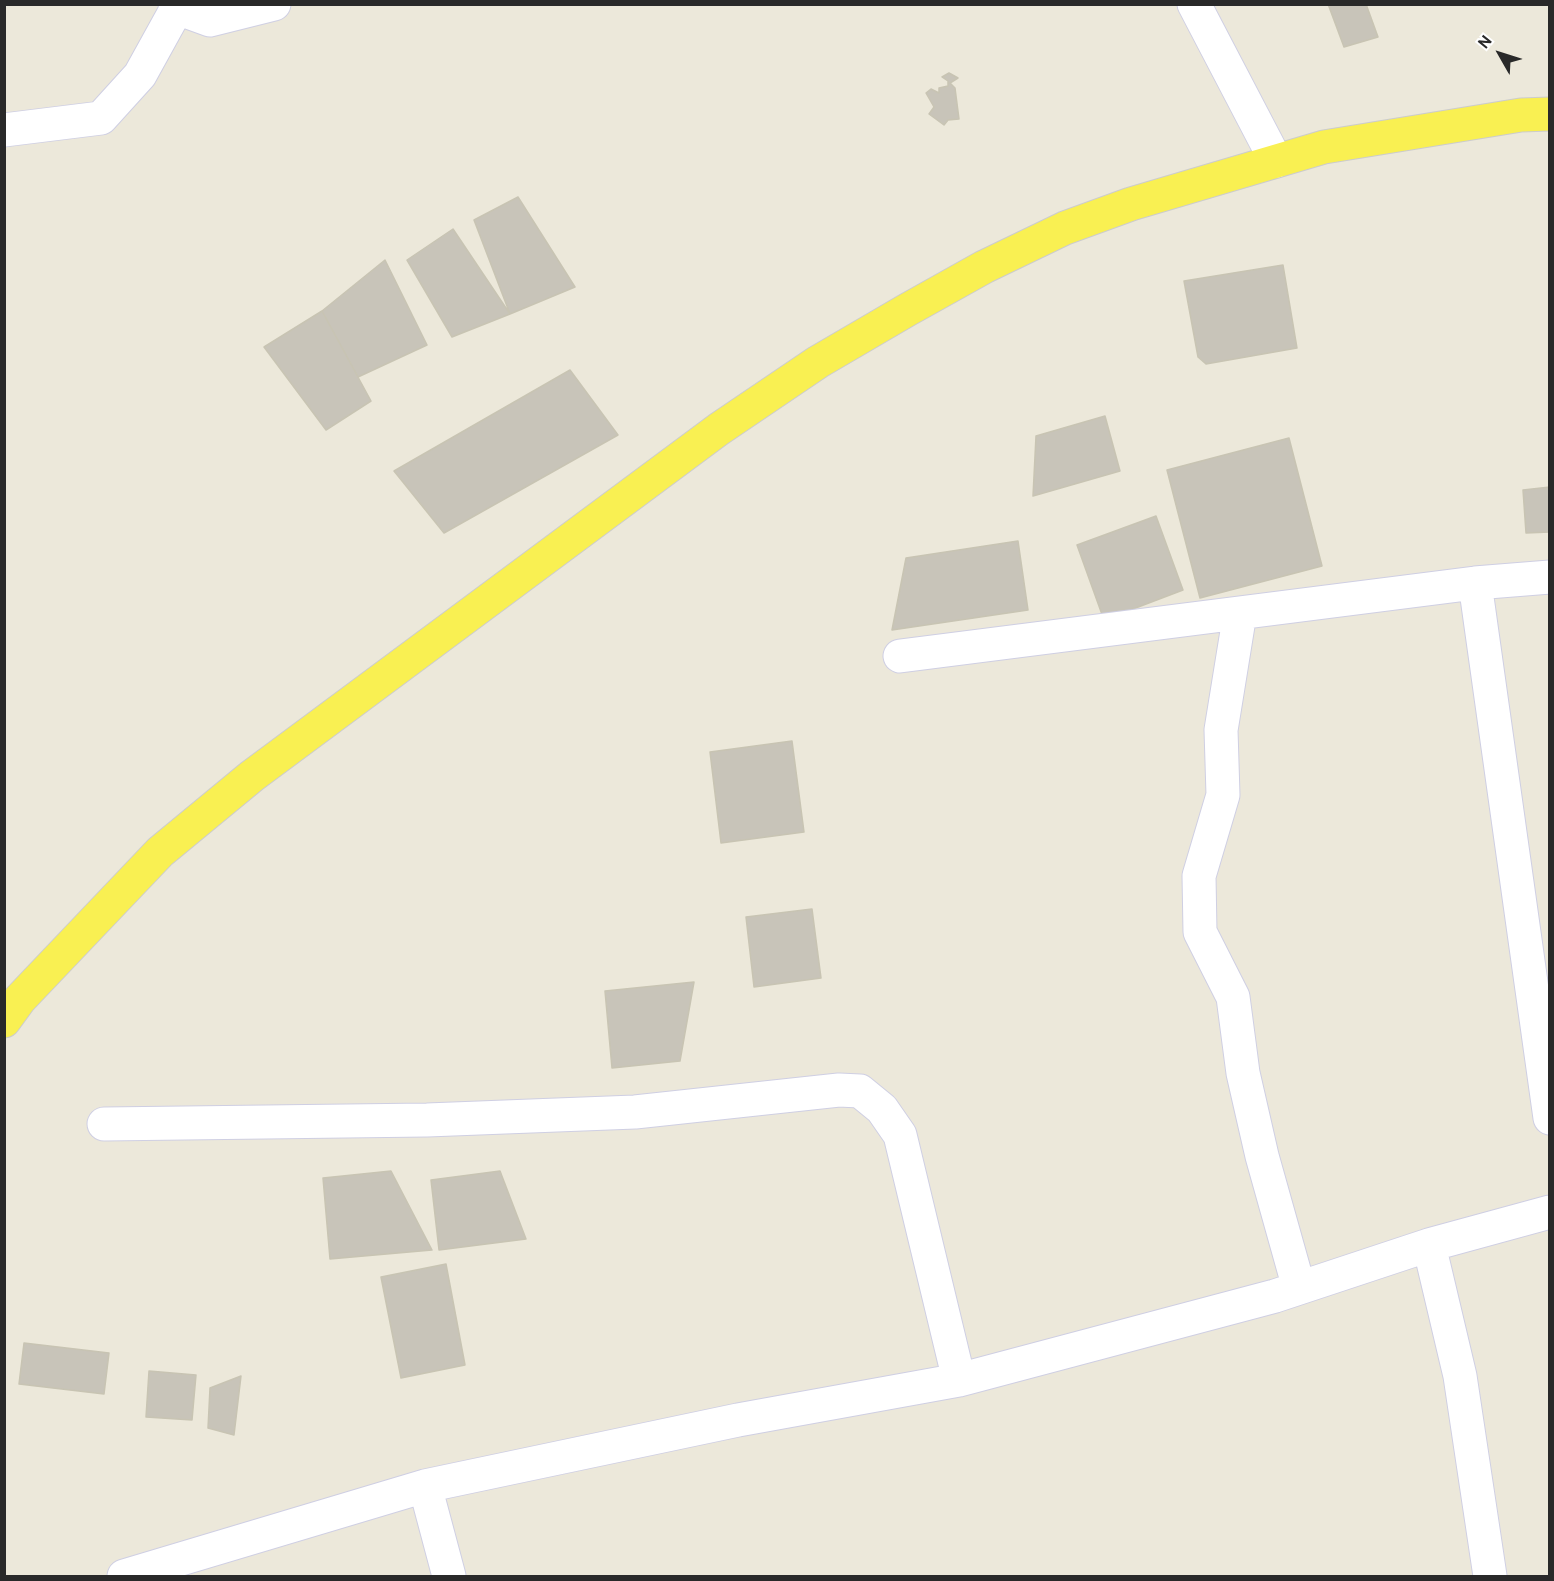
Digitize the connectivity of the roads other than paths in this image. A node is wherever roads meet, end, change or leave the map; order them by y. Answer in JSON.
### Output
{"nodes":[{"id":1,"x":274,"y":4,"type":"edge"},
{"id":2,"x":1194,"y":4,"type":"edge"},
{"id":3,"x":176,"y":6,"type":"edge"},
{"id":4,"x":1550,"y":114,"type":"edge"},
{"id":5,"x":4,"y":130,"type":"edge"},
{"id":6,"x":1276,"y":160,"type":"junction"},
{"id":7,"x":1550,"y":577,"type":"edge"},
{"id":8,"x":1475,"y":584,"type":"junction"},
{"id":9,"x":1240,"y":613,"type":"junction"},
{"id":10,"x":900,"y":656,"type":"dead end"},
{"id":11,"x":4,"y":1021,"type":"edge"},
{"id":12,"x":1550,"y":1118,"type":"edge"},
{"id":13,"x":104,"y":1124,"type":"dead end"},
{"id":14,"x":1550,"y":1212,"type":"edge"},
{"id":15,"x":1429,"y":1245,"type":"junction"},
{"id":16,"x":1299,"y":1288,"type":"junction"},
{"id":17,"x":959,"y":1380,"type":"junction"},
{"id":18,"x":424,"y":1486,"type":"junction"},
{"id":19,"x":124,"y":1576,"type":"edge"},
{"id":20,"x":449,"y":1576,"type":"edge"},
{"id":21,"x":1490,"y":1576,"type":"edge"}],
"edges":[{"from":1,"to":3,"type":"street"},
{"from":2,"to":6,"type":"street"},
{"from":3,"to":5,"type":"street"},
{"from":4,"to":6,"type":"main road"},
{"from":6,"to":11,"type":"main road"},
{"from":7,"to":8,"type":"street"},
{"from":8,"to":9,"type":"street"},
{"from":8,"to":12,"type":"street"},
{"from":9,"to":10,"type":"street"},
{"from":9,"to":16,"type":"street"},
{"from":13,"to":17,"type":"street"},
{"from":14,"to":15,"type":"street"},
{"from":15,"to":16,"type":"street"},
{"from":15,"to":21,"type":"street"},
{"from":16,"to":17,"type":"street"},
{"from":17,"to":18,"type":"street"},
{"from":18,"to":19,"type":"street"},
{"from":18,"to":20,"type":"street"}]}
